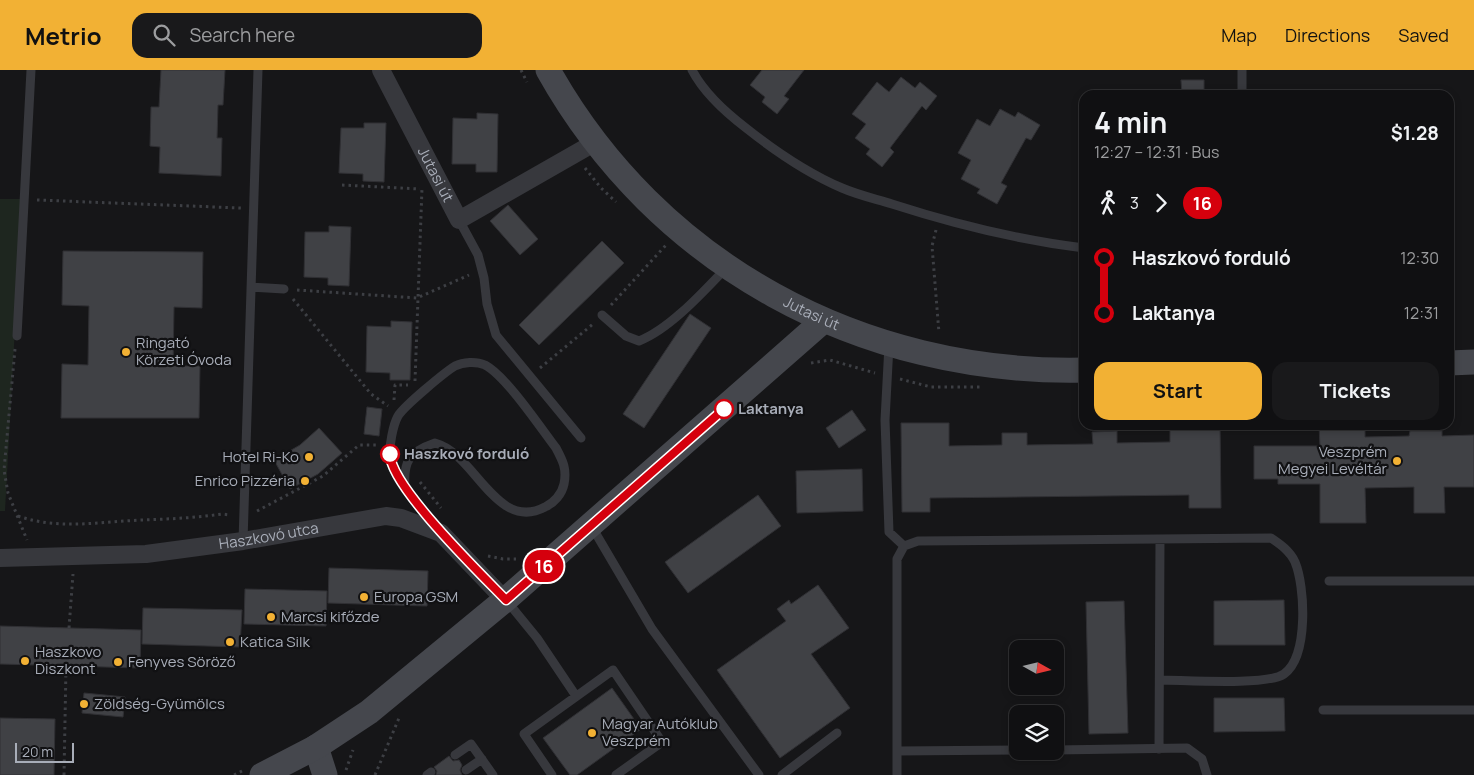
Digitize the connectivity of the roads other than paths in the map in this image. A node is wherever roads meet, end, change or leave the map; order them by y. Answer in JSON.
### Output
{"nodes":[{"id":1,"x":31,"y":70,"type":"edge"},
{"id":2,"x":258,"y":70,"type":"edge"},
{"id":3,"x":381,"y":70,"type":"edge"},
{"id":4,"x":692,"y":70,"type":"edge"},
{"id":5,"x":1242,"y":70,"type":"edge"},
{"id":6,"x":539,"y":78,"type":"edge"},
{"id":7,"x":1242,"y":90,"type":"edge"},
{"id":8,"x":584,"y":149,"type":"junction"},
{"id":9,"x":459,"y":220,"type":"junction"},
{"id":10,"x":1079,"y":247,"type":"edge"},
{"id":11,"x":727,"y":267,"type":"junction"},
{"id":12,"x":251,"y":287,"type":"junction"},
{"id":13,"x":284,"y":289,"type":"road end"},
{"id":14,"x":602,"y":315,"type":"dead end"},
{"id":15,"x":822,"y":321,"type":"junction"},
{"id":16,"x":17,"y":336,"type":"road end"},
{"id":17,"x":889,"y":345,"type":"junction"},
{"id":18,"x":1474,"y":362,"type":"edge"},
{"id":19,"x":1454,"y":363,"type":"edge"},
{"id":20,"x":1079,"y":370,"type":"edge"},
{"id":21,"x":582,"y":438,"type":"dead end"},
{"id":22,"x":405,"y":488,"type":"junction"},
{"id":23,"x":591,"y":525,"type":"junction"},
{"id":24,"x":441,"y":533,"type":"junction"},
{"id":25,"x":1160,"y":539,"type":"junction"},
{"id":26,"x":243,"y":541,"type":"junction"},
{"id":27,"x":904,"y":546,"type":"junction"},
{"id":28,"x":0,"y":558,"type":"edge"},
{"id":29,"x":1329,"y":581,"type":"dead end"},
{"id":30,"x":1474,"y":581,"type":"edge"},
{"id":31,"x":506,"y":600,"type":"junction"},
{"id":32,"x":1160,"y":680,"type":"junction"},
{"id":33,"x":576,"y":696,"type":"junction"},
{"id":34,"x":1323,"y":710,"type":"dead end"},
{"id":35,"x":1474,"y":710,"type":"edge"},
{"id":36,"x":837,"y":733,"type":"dead end"},
{"id":37,"x":316,"y":748,"type":"junction"},
{"id":38,"x":1160,"y":749,"type":"junction"},
{"id":39,"x":1009,"y":750,"type":"edge"},
{"id":40,"x":1064,"y":750,"type":"edge"},
{"id":41,"x":897,"y":751,"type":"junction"},
{"id":42,"x":455,"y":755,"type":"dead end"},
{"id":43,"x":482,"y":759,"type":"junction"},
{"id":44,"x":466,"y":770,"type":"dead end"},
{"id":45,"x":256,"y":771,"type":"edge"},
{"id":46,"x":325,"y":775,"type":"edge"},
{"id":47,"x":493,"y":775,"type":"edge"},
{"id":48,"x":552,"y":775,"type":"edge"},
{"id":49,"x":616,"y":775,"type":"edge"},
{"id":50,"x":759,"y":775,"type":"edge"},
{"id":51,"x":782,"y":775,"type":"edge"},
{"id":52,"x":897,"y":775,"type":"edge"},
{"id":53,"x":1207,"y":775,"type":"edge"}],
"edges":[{"from":1,"to":16,"type":"lane"},
{"from":2,"to":12,"type":"lane"},
{"from":3,"to":9,"type":"street","name":"Jutasi út"},
{"from":4,"to":10,"type":"lane"},
{"from":5,"to":7,"type":"lane"},
{"from":6,"to":8,"type":"street","name":"Jutasi út"},
{"from":8,"to":9,"type":"street","name":"Jutasi út"},
{"from":8,"to":11,"type":"street","name":"Jutasi út"},
{"from":9,"to":21,"type":"lane"},
{"from":11,"to":14,"type":"lane"},
{"from":11,"to":15,"type":"street","name":"Jutasi út"},
{"from":12,"to":13,"type":"lane"},
{"from":12,"to":26,"type":"lane"},
{"from":15,"to":17,"type":"street","name":"Jutasi út"},
{"from":15,"to":23,"type":"street"},
{"from":17,"to":20,"type":"street","name":"Jutasi út"},
{"from":17,"to":27,"type":"lane"},
{"from":18,"to":19,"type":"street"},
{"from":22,"to":22,"type":"lane"},
{"from":22,"to":24,"type":"lane"},
{"from":23,"to":31,"type":"street"},
{"from":23,"to":50,"type":"lane"},
{"from":24,"to":26,"type":"street","name":"Haszkovó utca"},
{"from":24,"to":31,"type":"street","name":"Haszkovó utca"},
{"from":25,"to":27,"type":"lane"},
{"from":25,"to":32,"type":"lane"},
{"from":25,"to":32,"type":"lane"},
{"from":26,"to":28,"type":"street","name":"Haszkovó utca"},
{"from":27,"to":41,"type":"lane"},
{"from":29,"to":30,"type":"lane"},
{"from":31,"to":33,"type":"lane"},
{"from":31,"to":37,"type":"street"},
{"from":32,"to":38,"type":"lane"},
{"from":33,"to":48,"type":"lane"},
{"from":33,"to":49,"type":"lane"},
{"from":34,"to":35,"type":"lane"},
{"from":36,"to":51,"type":"lane"},
{"from":37,"to":45,"type":"street"},
{"from":37,"to":46,"type":"street"},
{"from":38,"to":40,"type":"lane"},
{"from":38,"to":53,"type":"lane"},
{"from":39,"to":41,"type":"lane"},
{"from":41,"to":52,"type":"lane"},
{"from":42,"to":43,"type":"lane"},
{"from":43,"to":44,"type":"lane"},
{"from":43,"to":47,"type":"lane"}]}
